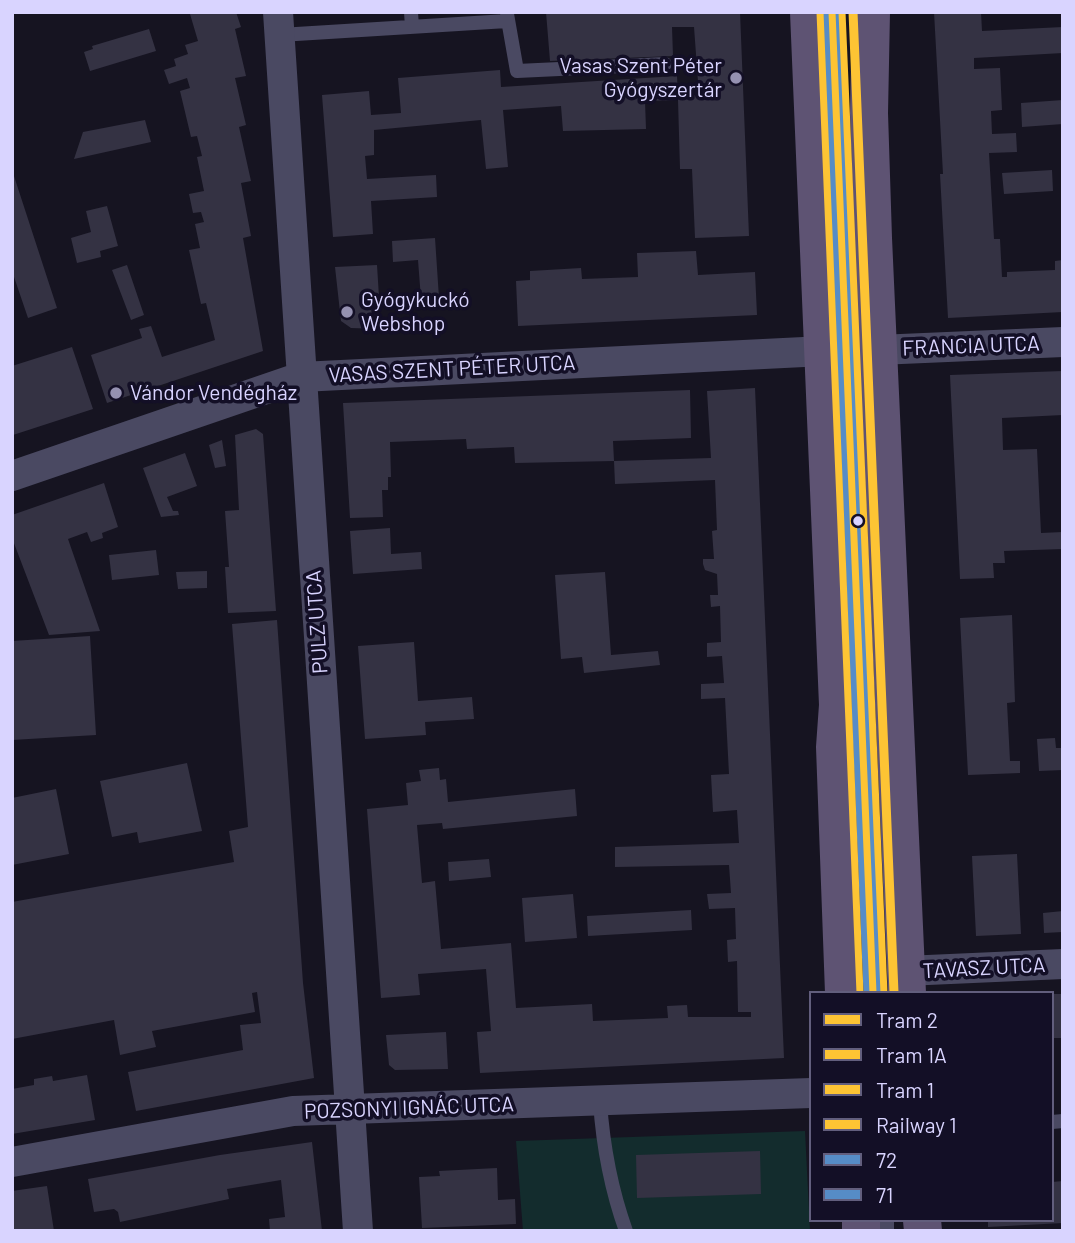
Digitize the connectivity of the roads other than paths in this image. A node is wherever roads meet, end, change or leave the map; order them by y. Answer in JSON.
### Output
{"nodes":[{"id":1,"x":809,"y":12,"type":"edge"},
{"id":2,"x":836,"y":12,"type":"edge"},
{"id":3,"x":871,"y":12,"type":"edge"},
{"id":4,"x":507,"y":17,"type":"edge"},
{"id":5,"x":412,"y":20,"type":"edge"},
{"id":6,"x":279,"y":24,"type":"edge"},
{"id":7,"x":665,"y":64,"type":"dead end"},
{"id":8,"x":1063,"y":342,"type":"edge"},
{"id":9,"x":878,"y":350,"type":"junction"},
{"id":10,"x":824,"y":351,"type":"junction"},
{"id":11,"x":301,"y":377,"type":"junction"},
{"id":12,"x":12,"y":477,"type":"edge"},
{"id":13,"x":1063,"y":964,"type":"edge"},
{"id":14,"x":896,"y":986,"type":"edge"},
{"id":15,"x":844,"y":991,"type":"edge"},
{"id":16,"x":809,"y":1093,"type":"edge"},
{"id":17,"x":600,"y":1101,"type":"junction"},
{"id":18,"x":349,"y":1110,"type":"junction"},
{"id":19,"x":12,"y":1162,"type":"edge"},
{"id":20,"x":358,"y":1231,"type":"edge"},
{"id":21,"x":626,"y":1231,"type":"edge"}],
"edges":[{"from":1,"to":10,"type":"main road"},
{"from":2,"to":14,"type":"lane"},
{"from":3,"to":9,"type":"main road"},
{"from":4,"to":5,"type":"lane"},
{"from":4,"to":7,"type":"lane"},
{"from":5,"to":6,"type":"lane"},
{"from":6,"to":11,"type":"street","name":"PULZ UTCA"},
{"from":8,"to":9,"type":"street","name":"FRANCIA UTCA"},
{"from":9,"to":14,"type":"main road"},
{"from":10,"to":11,"type":"street","name":"VASAS SZENT PÉTER UTCA"},
{"from":10,"to":15,"type":"main road"},
{"from":11,"to":12,"type":"street","name":"VASAS SZENT PÉTER UTCA"},
{"from":11,"to":18,"type":"street","name":"PULZ UTCA"},
{"from":13,"to":14,"type":"street","name":"TAVASZ UTCA"},
{"from":16,"to":17,"type":"street","name":"POZSONYI IGNÁC UTCA"},
{"from":17,"to":18,"type":"street","name":"POZSONYI IGNÁC UTCA"},
{"from":17,"to":21,"type":"lane"},
{"from":18,"to":19,"type":"street","name":"POZSONYI IGNÁC UTCA"},
{"from":18,"to":20,"type":"street","name":"PULZ UTCA"}]}
